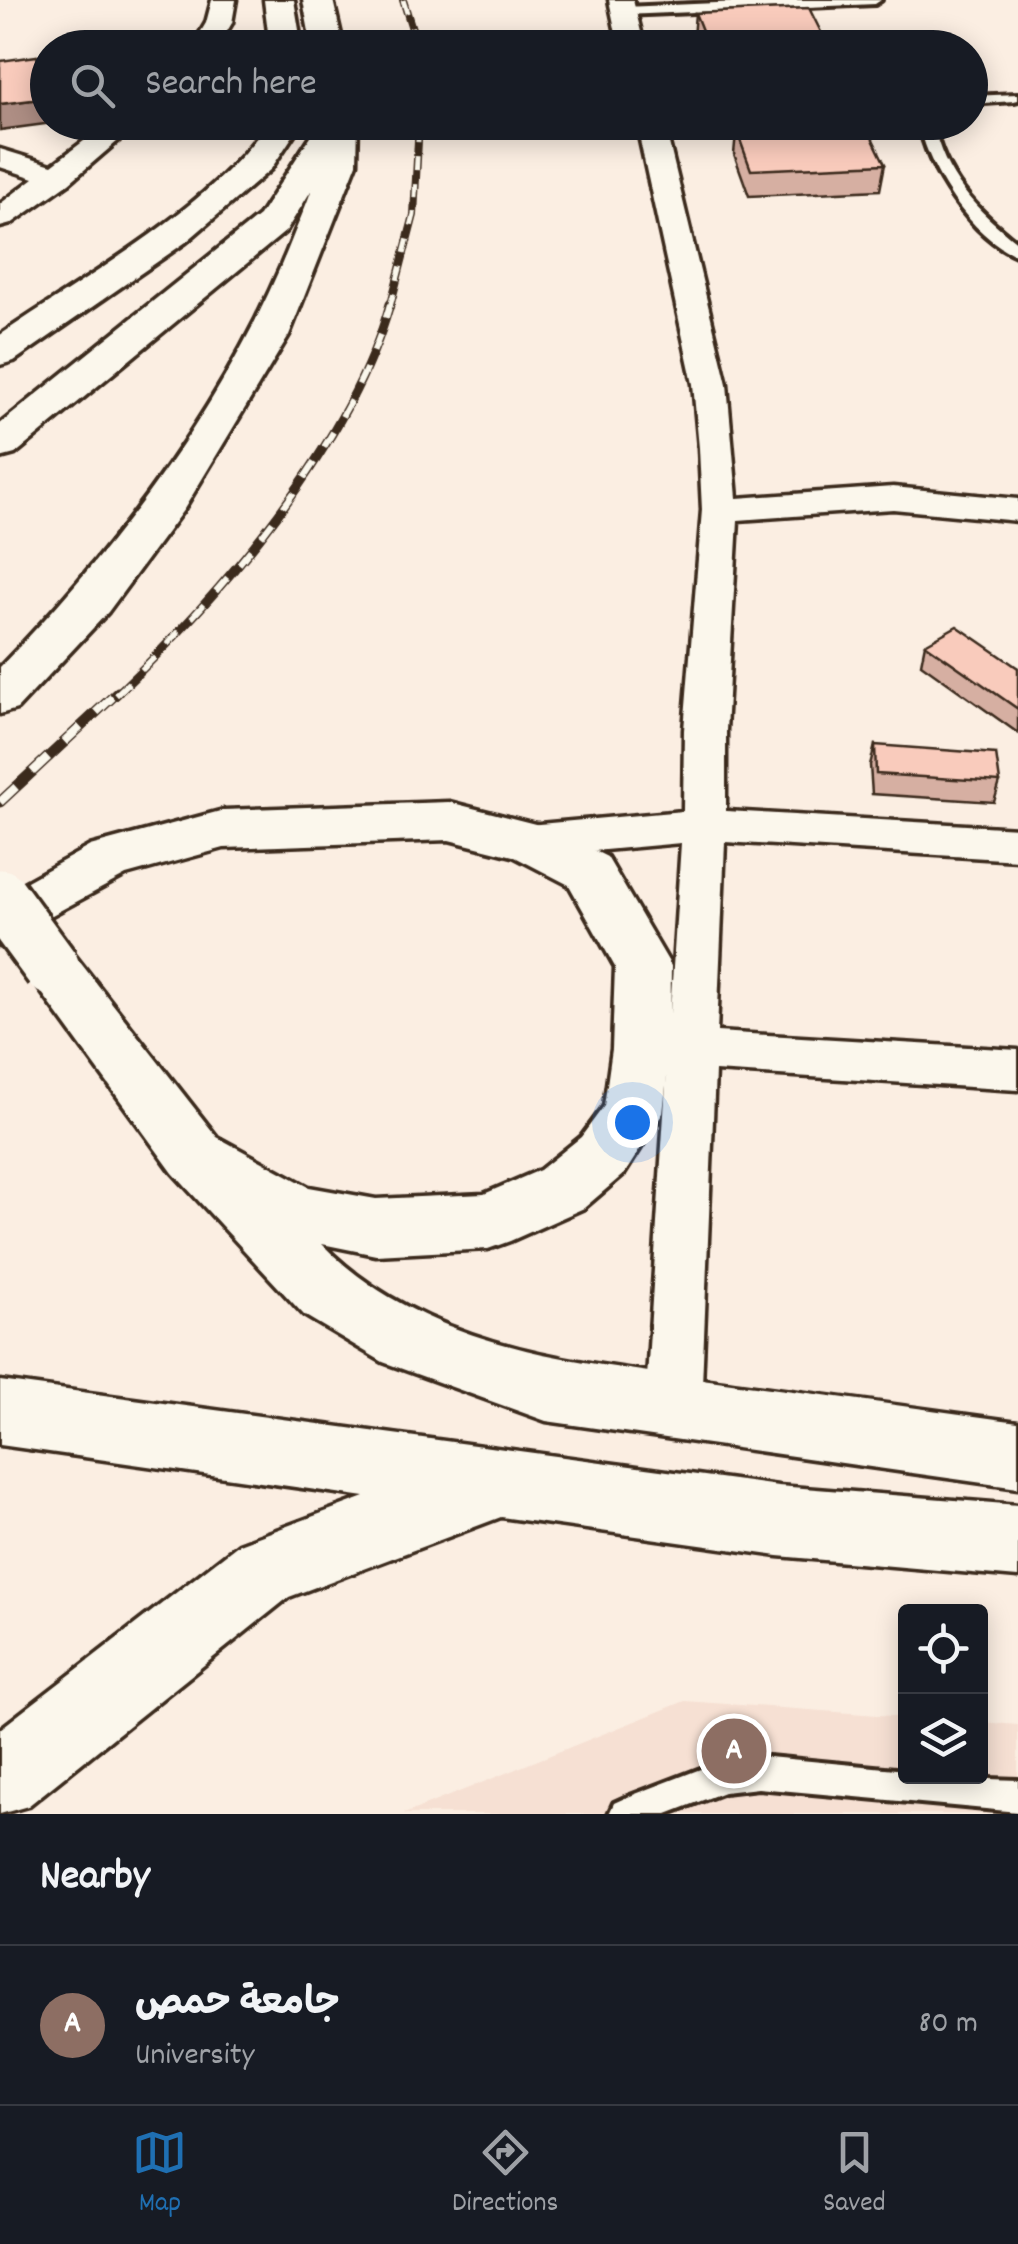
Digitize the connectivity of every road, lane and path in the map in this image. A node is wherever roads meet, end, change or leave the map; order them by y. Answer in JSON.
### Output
{"nodes":[{"id":1,"x":224,"y":0,"type":"edge"},
{"id":2,"x":279,"y":0,"type":"edge"},
{"id":3,"x":318,"y":0,"type":"edge"},
{"id":4,"x":874,"y":0,"type":"edge"},
{"id":5,"x":623,"y":6,"type":"edge"},
{"id":6,"x":215,"y":30,"type":"edge"},
{"id":7,"x":283,"y":30,"type":"edge"},
{"id":8,"x":324,"y":30,"type":"edge"},
{"id":9,"x":1014,"y":97,"type":"dead end"},
{"id":10,"x":988,"y":99,"type":"edge"},
{"id":11,"x":105,"y":140,"type":"edge"},
{"id":12,"x":273,"y":140,"type":"edge"},
{"id":13,"x":327,"y":140,"type":"edge"},
{"id":14,"x":339,"y":140,"type":"edge"},
{"id":15,"x":654,"y":140,"type":"edge"},
{"id":16,"x":929,"y":140,"type":"edge"},
{"id":17,"x":0,"y":158,"type":"edge"},
{"id":18,"x":59,"y":178,"type":"junction"},
{"id":19,"x":0,"y":218,"type":"edge"},
{"id":20,"x":1018,"y":251,"type":"edge"},
{"id":21,"x":0,"y":353,"type":"edge"},
{"id":22,"x":0,"y":445,"type":"edge"},
{"id":23,"x":720,"y":510,"type":"junction"},
{"id":24,"x":1018,"y":510,"type":"edge"},
{"id":25,"x":0,"y":697,"type":"edge"},
{"id":26,"x":704,"y":826,"type":"junction"},
{"id":27,"x":528,"y":841,"type":"junction"},
{"id":28,"x":1018,"y":844,"type":"edge"},
{"id":29,"x":0,"y":897,"type":"edge"},
{"id":30,"x":0,"y":924,"type":"edge"},
{"id":31,"x":665,"y":1048,"type":"junction"},
{"id":32,"x":1018,"y":1070,"type":"edge"},
{"id":33,"x":195,"y":1155,"type":"junction"},
{"id":34,"x":672,"y":1409,"type":"junction"},
{"id":35,"x":0,"y":1413,"type":"edge"},
{"id":36,"x":1018,"y":1454,"type":"edge"},
{"id":37,"x":504,"y":1482,"type":"junction"},
{"id":38,"x":1018,"y":1541,"type":"edge"},
{"id":39,"x":0,"y":1778,"type":"edge"},
{"id":40,"x":1018,"y":1796,"type":"edge"},
{"id":41,"x":626,"y":1814,"type":"edge"}],
"edges":[{"from":1,"to":6,"type":"street"},
{"from":2,"to":7,"type":"main road"},
{"from":3,"to":8,"type":"main road"},
{"from":4,"to":5,"type":"lane"},
{"from":9,"to":10,"type":"lane"},
{"from":11,"to":18,"type":"street"},
{"from":12,"to":21,"type":"main road"},
{"from":13,"to":22,"type":"main road"},
{"from":14,"to":25,"type":"main road"},
{"from":15,"to":23,"type":"street"},
{"from":16,"to":20,"type":"lane"},
{"from":17,"to":18,"type":"street"},
{"from":18,"to":19,"type":"street"},
{"from":23,"to":24,"type":"street"},
{"from":23,"to":26,"type":"street"},
{"from":26,"to":27,"type":"street"},
{"from":26,"to":28,"type":"street"},
{"from":26,"to":31,"type":"street"},
{"from":27,"to":30,"type":"main road"},
{"from":27,"to":31,"type":"main road"},
{"from":29,"to":33,"type":"main road","bridge":true},
{"from":31,"to":32,"type":"street"},
{"from":31,"to":33,"type":"main road"},
{"from":31,"to":34,"type":"street"},
{"from":33,"to":34,"type":"main road"},
{"from":34,"to":36,"type":"main road"},
{"from":35,"to":37,"type":"main road"},
{"from":37,"to":38,"type":"main road"},
{"from":37,"to":39,"type":"main road"},
{"from":40,"to":41,"type":"lane"}]}
